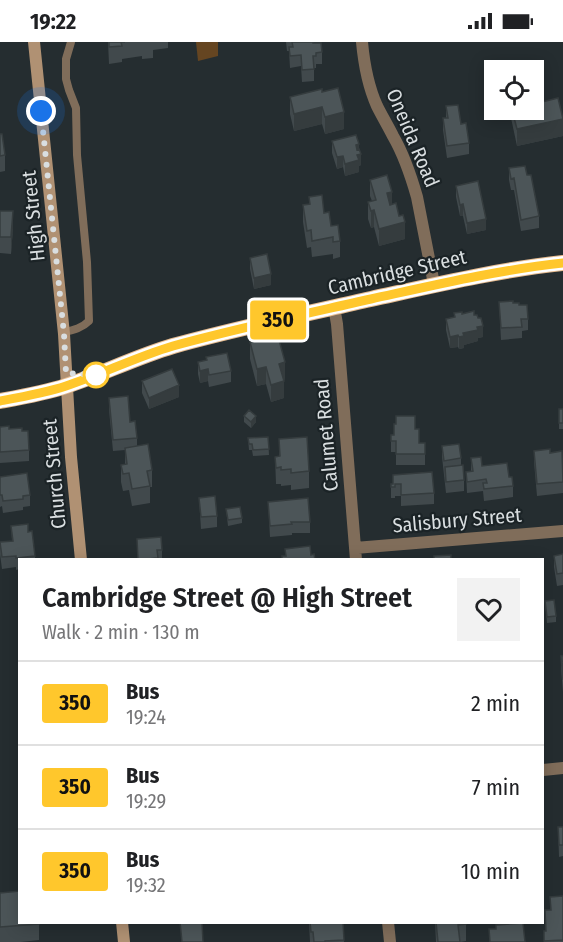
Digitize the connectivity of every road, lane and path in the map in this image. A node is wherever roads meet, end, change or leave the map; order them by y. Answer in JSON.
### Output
{"nodes":[{"id":1,"x":34,"y":42,"type":"edge"},
{"id":2,"x":71,"y":42,"type":"edge"},
{"id":3,"x":362,"y":42,"type":"edge"},
{"id":4,"x":563,"y":263,"type":"edge"},
{"id":5,"x":434,"y":284,"type":"junction"},
{"id":6,"x":334,"y":307,"type":"junction"},
{"id":7,"x":64,"y":332,"type":"junction"},
{"id":8,"x":66,"y":386,"type":"junction"},
{"id":9,"x":0,"y":400,"type":"edge"},
{"id":10,"x":563,"y":531,"type":"edge"},
{"id":11,"x":355,"y":554,"type":"edge"},
{"id":12,"x":81,"y":558,"type":"edge"},
{"id":13,"x":563,"y":768,"type":"edge"},
{"id":14,"x":544,"y":770,"type":"edge"},
{"id":15,"x":122,"y":924,"type":"edge"},
{"id":16,"x":388,"y":924,"type":"edge"},
{"id":17,"x":124,"y":942,"type":"edge"},
{"id":18,"x":390,"y":942,"type":"edge"}],
"edges":[{"from":1,"to":7,"type":"main road","name":"High Street"},
{"from":2,"to":7,"type":"lane"},
{"from":3,"to":5,"type":"street","name":"Oneida Road"},
{"from":4,"to":5,"type":"highway","name":"Cambridge Street"},
{"from":5,"to":6,"type":"highway","name":"Cambridge Street"},
{"from":6,"to":8,"type":"highway","name":"Cambridge Street"},
{"from":6,"to":11,"type":"street","name":"Calumet Road"},
{"from":7,"to":8,"type":"main road","name":"High Street"},
{"from":8,"to":9,"type":"highway","name":"Cambridge Street"},
{"from":8,"to":12,"type":"main road","name":"Church Street"},
{"from":10,"to":11,"type":"street","name":"Salisbury Street"},
{"from":13,"to":14,"type":"street"},
{"from":15,"to":17,"type":"main road"},
{"from":16,"to":18,"type":"street"}]}
